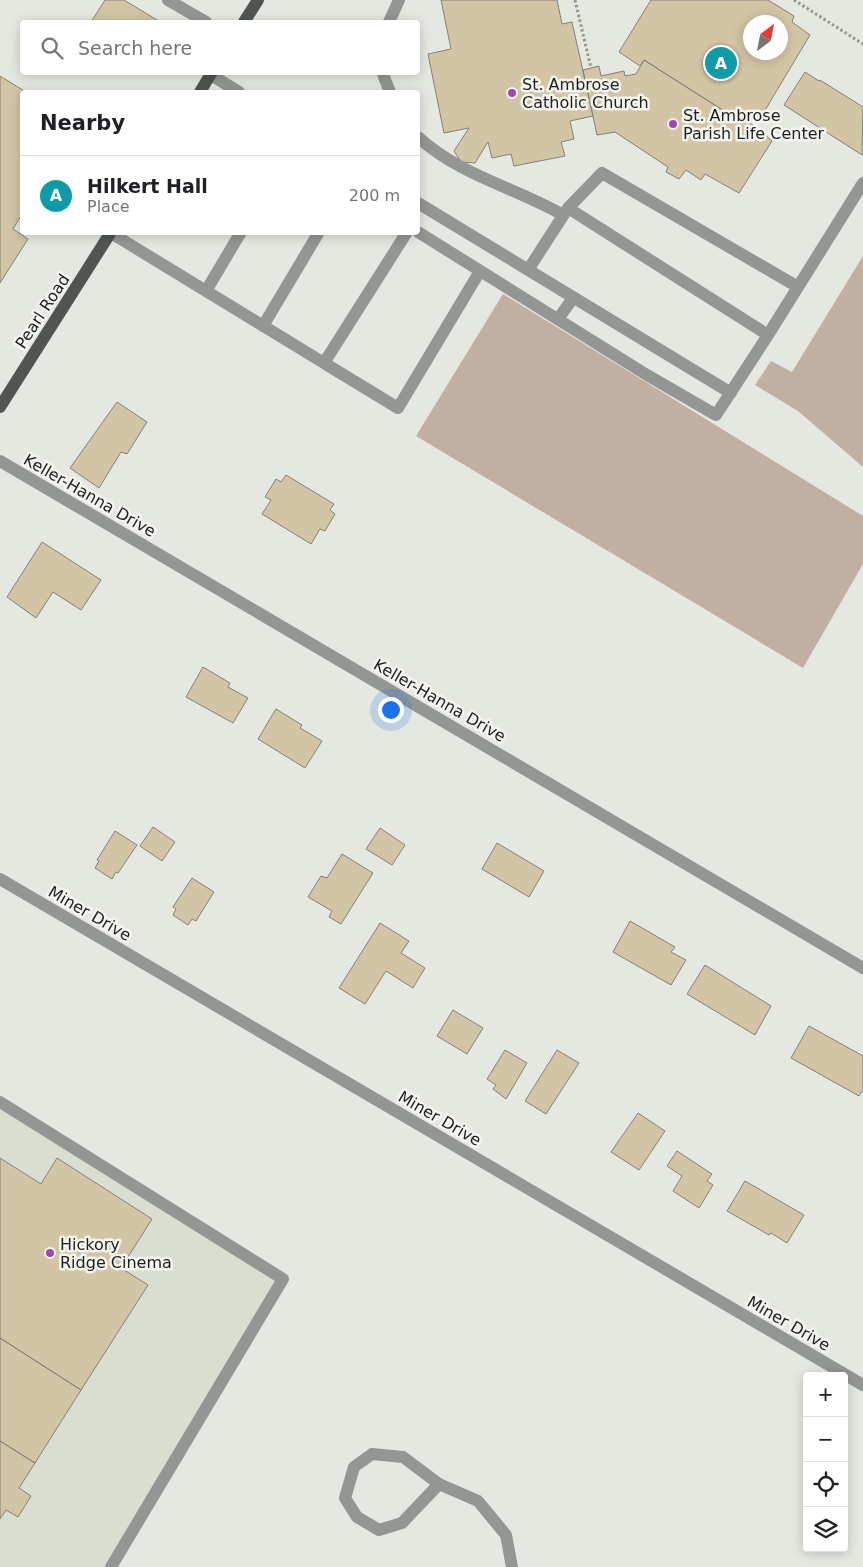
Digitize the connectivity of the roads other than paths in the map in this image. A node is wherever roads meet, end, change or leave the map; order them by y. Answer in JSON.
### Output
{"nodes":[{"id":1,"x":168,"y":0,"type":"edge"},
{"id":2,"x":258,"y":0,"type":"edge"},
{"id":3,"x":399,"y":0,"type":"edge"},
{"id":4,"x":203,"y":20,"type":"edge"},
{"id":5,"x":245,"y":20,"type":"edge"},
{"id":6,"x":389,"y":20,"type":"edge"},
{"id":7,"x":211,"y":75,"type":"edge"},
{"id":8,"x":213,"y":75,"type":"edge"},
{"id":9,"x":384,"y":75,"type":"edge"},
{"id":10,"x":201,"y":90,"type":"edge"},
{"id":11,"x":235,"y":90,"type":"edge"},
{"id":12,"x":389,"y":90,"type":"edge"},
{"id":13,"x":420,"y":138,"type":"edge"},
{"id":14,"x":863,"y":183,"type":"edge"},
{"id":15,"x":420,"y":204,"type":"edge"},
{"id":16,"x":566,"y":212,"type":"junction"},
{"id":17,"x":420,"y":233,"type":"edge"},
{"id":18,"x":110,"y":235,"type":"edge"},
{"id":19,"x":114,"y":235,"type":"edge"},
{"id":20,"x":239,"y":235,"type":"edge"},
{"id":21,"x":317,"y":235,"type":"edge"},
{"id":22,"x":405,"y":235,"type":"edge"},
{"id":23,"x":528,"y":270,"type":"junction"},
{"id":24,"x":480,"y":271,"type":"junction"},
{"id":25,"x":798,"y":287,"type":"junction"},
{"id":26,"x":206,"y":291,"type":"junction"},
{"id":27,"x":573,"y":298,"type":"junction"},
{"id":28,"x":558,"y":319,"type":"junction"},
{"id":29,"x":263,"y":326,"type":"junction"},
{"id":30,"x":768,"y":335,"type":"junction"},
{"id":31,"x":324,"y":363,"type":"junction"},
{"id":32,"x":731,"y":393,"type":"junction"},
{"id":33,"x":0,"y":407,"type":"edge"},
{"id":34,"x":0,"y":461,"type":"edge"},
{"id":35,"x":0,"y":879,"type":"edge"},
{"id":36,"x":863,"y":968,"type":"edge"},
{"id":37,"x":0,"y":1102,"type":"edge"},
{"id":38,"x":863,"y":1385,"type":"edge"},
{"id":39,"x":439,"y":1484,"type":"junction"},
{"id":40,"x":111,"y":1567,"type":"edge"},
{"id":41,"x":512,"y":1567,"type":"edge"}],
"edges":[{"from":1,"to":4,"type":"street"},
{"from":2,"to":5,"type":"main road"},
{"from":3,"to":6,"type":"street"},
{"from":7,"to":10,"type":"main road"},
{"from":8,"to":11,"type":"street"},
{"from":9,"to":12,"type":"street"},
{"from":13,"to":16,"type":"street"},
{"from":14,"to":25,"type":"street"},
{"from":15,"to":23,"type":"street"},
{"from":16,"to":23,"type":"street"},
{"from":16,"to":25,"type":"street"},
{"from":16,"to":30,"type":"street"},
{"from":17,"to":24,"type":"street"},
{"from":18,"to":33,"type":"main road","name":"Pearl Road"},
{"from":19,"to":26,"type":"street"},
{"from":20,"to":26,"type":"street"},
{"from":21,"to":29,"type":"street"},
{"from":22,"to":31,"type":"street"},
{"from":23,"to":27,"type":"street"},
{"from":24,"to":28,"type":"street"},
{"from":24,"to":31,"type":"street"},
{"from":25,"to":30,"type":"street"},
{"from":26,"to":29,"type":"street"},
{"from":27,"to":28,"type":"street"},
{"from":27,"to":32,"type":"street"},
{"from":28,"to":32,"type":"street"},
{"from":29,"to":31,"type":"street"},
{"from":30,"to":32,"type":"street"},
{"from":34,"to":36,"type":"street","name":"Keller-Hanna Drive"},
{"from":35,"to":38,"type":"street","name":"Miner Drive"},
{"from":37,"to":40,"type":"street"},
{"from":39,"to":39,"type":"street"},
{"from":39,"to":41,"type":"street"}]}
